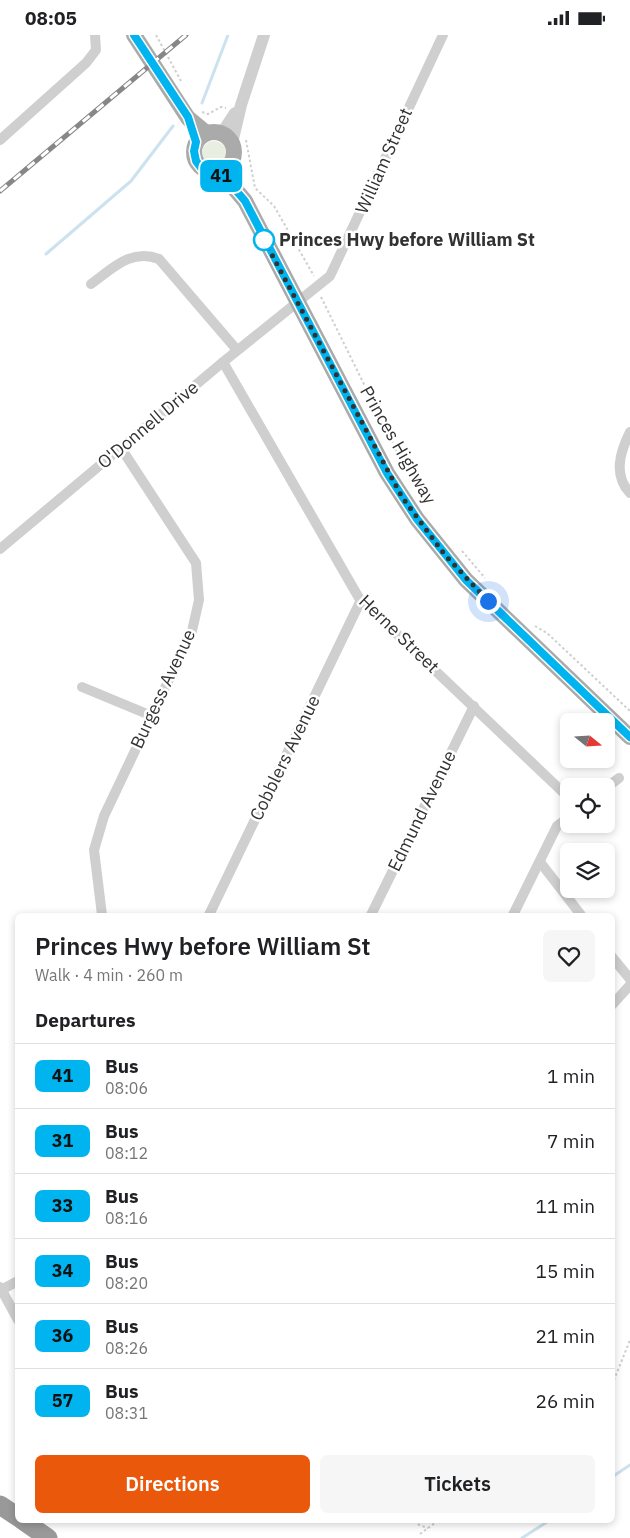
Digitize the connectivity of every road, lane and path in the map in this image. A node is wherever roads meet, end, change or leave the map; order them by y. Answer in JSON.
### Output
{"nodes":[{"id":1,"x":94,"y":35,"type":"edge"},
{"id":2,"x":134,"y":35,"type":"edge"},
{"id":3,"x":156,"y":35,"type":"edge"},
{"id":4,"x":264,"y":35,"type":"edge"},
{"id":5,"x":443,"y":35,"type":"edge"},
{"id":6,"x":182,"y":81,"type":"dead end"},
{"id":7,"x":239,"y":108,"type":"junction"},
{"id":8,"x":196,"y":115,"type":"junction"},
{"id":9,"x":245,"y":133,"type":"dead end"},
{"id":10,"x":214,"y":138,"type":"junction"},
{"id":11,"x":0,"y":140,"type":"edge"},
{"id":12,"x":232,"y":161,"type":"junction"},
{"id":13,"x":216,"y":172,"type":"junction"},
{"id":14,"x":245,"y":201,"type":"junction"},
{"id":15,"x":91,"y":284,"type":"dead end"},
{"id":16,"x":318,"y":288,"type":"junction"},
{"id":17,"x":297,"y":302,"type":"junction"},
{"id":18,"x":237,"y":351,"type":"junction"},
{"id":19,"x":223,"y":362,"type":"junction"},
{"id":20,"x":630,"y":432,"type":"edge"},
{"id":21,"x":121,"y":448,"type":"junction"},
{"id":22,"x":404,"y":475,"type":"dead end"},
{"id":23,"x":630,"y":493,"type":"edge"},
{"id":24,"x":456,"y":545,"type":"dead end"},
{"id":25,"x":0,"y":549,"type":"edge"},
{"id":26,"x":487,"y":580,"type":"dead end"},
{"id":27,"x":361,"y":600,"type":"junction"},
{"id":28,"x":532,"y":624,"type":"dead end"},
{"id":29,"x":82,"y":687,"type":"dead end"},
{"id":30,"x":474,"y":706,"type":"junction"},
{"id":31,"x":630,"y":711,"type":"edge"},
{"id":32,"x":152,"y":716,"type":"junction"},
{"id":33,"x":630,"y":737,"type":"edge"},
{"id":34,"x":619,"y":778,"type":"dead end"},
{"id":35,"x":615,"y":781,"type":"edge"},
{"id":36,"x":560,"y":789,"type":"edge"},
{"id":37,"x":560,"y":824,"type":"edge"},
{"id":38,"x":540,"y":862,"type":"junction"},
{"id":39,"x":102,"y":913,"type":"edge"},
{"id":40,"x":210,"y":913,"type":"edge"},
{"id":41,"x":372,"y":913,"type":"edge"},
{"id":42,"x":514,"y":913,"type":"edge"},
{"id":43,"x":578,"y":913,"type":"edge"},
{"id":44,"x":615,"y":961,"type":"edge"},
{"id":45,"x":630,"y":979,"type":"edge"},
{"id":46,"x":630,"y":985,"type":"edge"},
{"id":47,"x":615,"y":1002,"type":"edge"},
{"id":48,"x":15,"y":1282,"type":"edge"},
{"id":49,"x":0,"y":1289,"type":"edge"},
{"id":50,"x":15,"y":1315,"type":"edge"},
{"id":51,"x":630,"y":1340,"type":"edge"},
{"id":52,"x":615,"y":1378,"type":"edge"},
{"id":53,"x":0,"y":1505,"type":"edge"},
{"id":54,"x":15,"y":1515,"type":"edge"},
{"id":55,"x":26,"y":1523,"type":"edge"},
{"id":56,"x":417,"y":1523,"type":"edge"},
{"id":57,"x":435,"y":1523,"type":"edge"},
{"id":58,"x":428,"y":1528,"type":"junction"},
{"id":59,"x":420,"y":1534,"type":"dead end"},
{"id":60,"x":48,"y":1538,"type":"edge"}],
"edges":[{"from":1,"to":11,"type":"street"},
{"from":2,"to":8,"type":"main road"},
{"from":3,"to":6,"type":"path"},
{"from":4,"to":7,"type":"street"},
{"from":5,"to":16,"type":"street","name":"William Street"},
{"from":7,"to":8,"type":"path"},
{"from":7,"to":10,"type":"street"},
{"from":8,"to":10,"type":"main road"},
{"from":9,"to":16,"type":"path"},
{"from":10,"to":12,"type":"main road"},
{"from":10,"to":13,"type":"main road"},
{"from":12,"to":13,"type":"main road"},
{"from":12,"to":14,"type":"main road","name":"Princes Highway"},
{"from":13,"to":14,"type":"main road","name":"Princes Highway"},
{"from":14,"to":17,"type":"main road","name":"Princes Highway"},
{"from":15,"to":18,"type":"street"},
{"from":16,"to":17,"type":"street","name":"William Street"},
{"from":16,"to":22,"type":"path"},
{"from":17,"to":18,"type":"street","name":"O'Donnell Drive"},
{"from":17,"to":33,"type":"main road","name":"Princes Highway"},
{"from":18,"to":19,"type":"street","name":"O'Donnell Drive"},
{"from":19,"to":21,"type":"street","name":"O'Donnell Drive"},
{"from":19,"to":27,"type":"street","name":"Herne Street"},
{"from":20,"to":23,"type":"street"},
{"from":21,"to":25,"type":"street","name":"O'Donnell Drive"},
{"from":21,"to":32,"type":"street","name":"Burgess Avenue"},
{"from":24,"to":26,"type":"path"},
{"from":27,"to":30,"type":"street","name":"Herne Street"},
{"from":27,"to":40,"type":"street","name":"Cobblers Avenue"},
{"from":28,"to":31,"type":"path"},
{"from":29,"to":32,"type":"street"},
{"from":30,"to":36,"type":"street","name":"Herne Street"},
{"from":30,"to":41,"type":"street","name":"Edmund Avenue"},
{"from":32,"to":39,"type":"street","name":"Burgess Avenue"},
{"from":34,"to":35,"type":"street"},
{"from":37,"to":38,"type":"street"},
{"from":38,"to":42,"type":"street"},
{"from":38,"to":43,"type":"street"},
{"from":44,"to":45,"type":"street"},
{"from":46,"to":47,"type":"street"},
{"from":48,"to":49,"type":"street"},
{"from":49,"to":50,"type":"street"},
{"from":51,"to":52,"type":"path"},
{"from":53,"to":54,"type":"highway"},
{"from":55,"to":60,"type":"highway"},
{"from":56,"to":58,"type":"path"},
{"from":57,"to":58,"type":"path"},
{"from":58,"to":59,"type":"path"}]}
